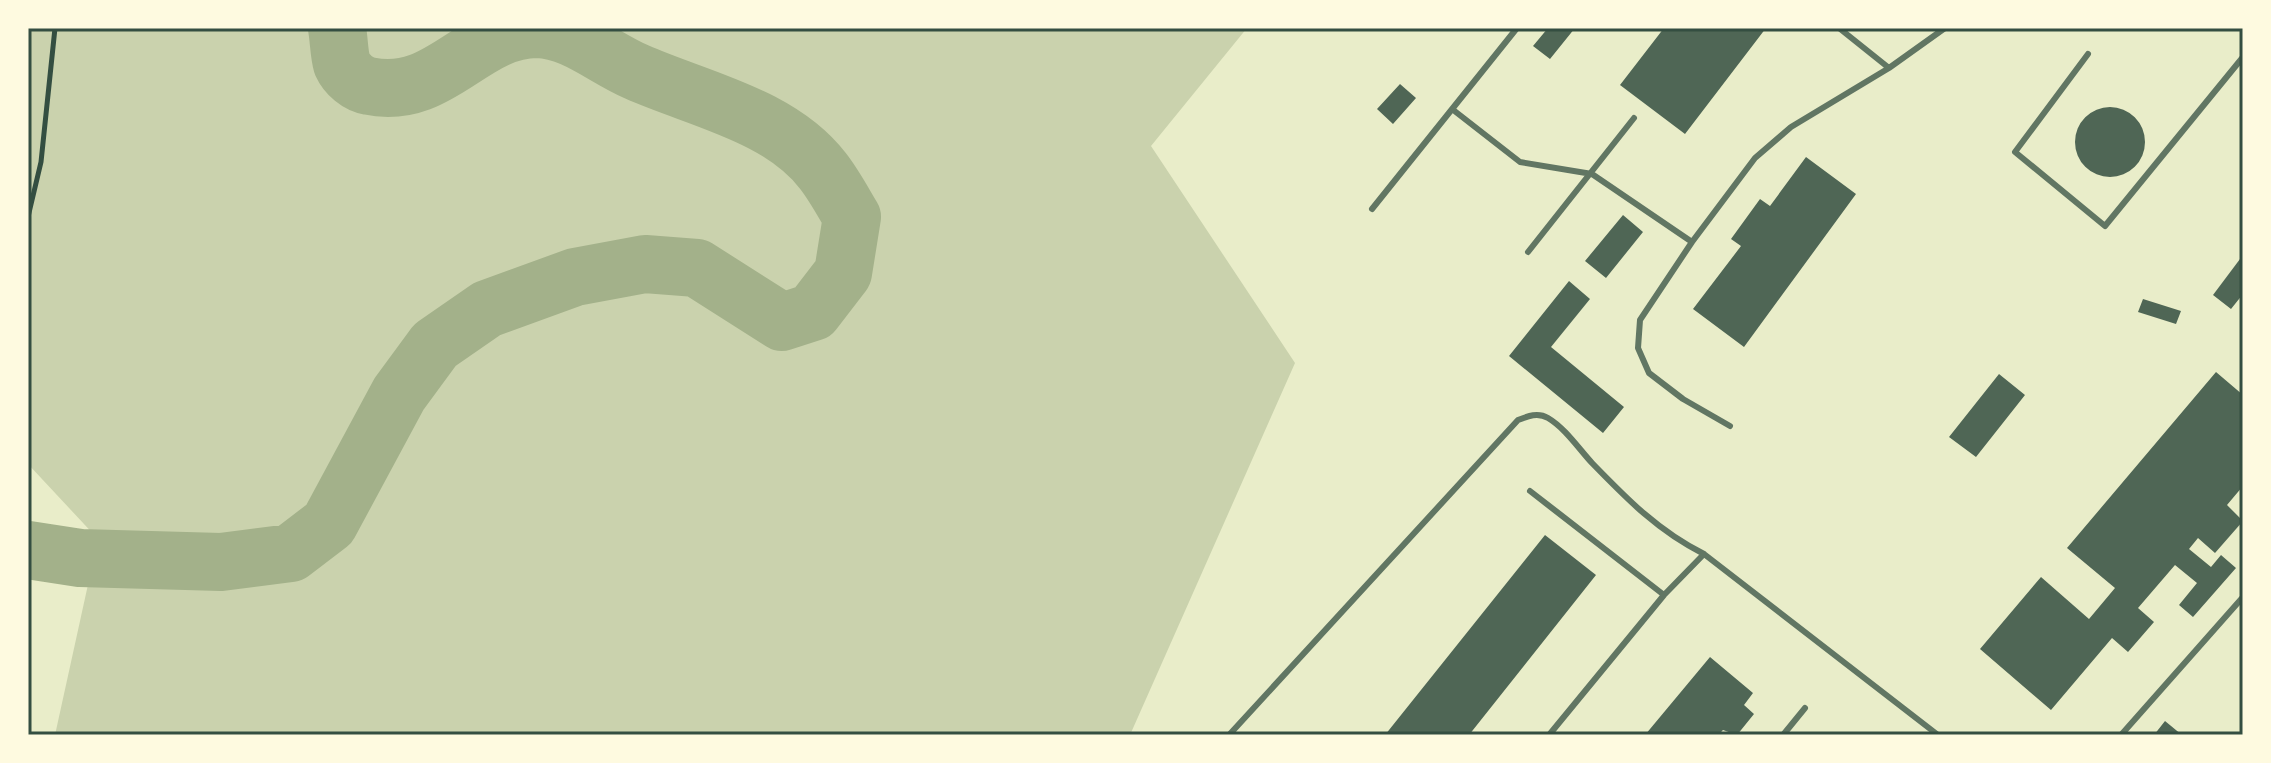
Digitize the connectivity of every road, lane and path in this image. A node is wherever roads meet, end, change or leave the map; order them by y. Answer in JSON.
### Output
{"nodes":[{"id":1,"x":55,"y":28,"type":"edge"},
{"id":2,"x":1517,"y":28,"type":"edge"},
{"id":3,"x":1839,"y":28,"type":"edge"},
{"id":4,"x":1945,"y":28,"type":"edge"},
{"id":5,"x":2088,"y":54,"type":"dead end"},
{"id":6,"x":2243,"y":57,"type":"edge"},
{"id":7,"x":1889,"y":68,"type":"junction"},
{"id":8,"x":1452,"y":109,"type":"junction"},
{"id":9,"x":1634,"y":118,"type":"dead end"},
{"id":10,"x":1592,"y":174,"type":"junction"},
{"id":11,"x":1372,"y":209,"type":"dead end"},
{"id":12,"x":28,"y":217,"type":"edge"},
{"id":13,"x":1692,"y":242,"type":"junction"},
{"id":14,"x":1528,"y":252,"type":"dead end"},
{"id":15,"x":1730,"y":426,"type":"dead end"},
{"id":16,"x":1530,"y":491,"type":"dead end"},
{"id":17,"x":1704,"y":554,"type":"junction"},
{"id":18,"x":1664,"y":595,"type":"junction"},
{"id":19,"x":2243,"y":597,"type":"edge"},
{"id":20,"x":1805,"y":708,"type":"dead end"},
{"id":21,"x":1229,"y":735,"type":"edge"},
{"id":22,"x":1549,"y":735,"type":"edge"},
{"id":23,"x":1783,"y":735,"type":"edge"},
{"id":24,"x":1938,"y":735,"type":"edge"},
{"id":25,"x":2121,"y":735,"type":"edge"}],
"edges":[{"from":1,"to":12,"type":"path"},
{"from":2,"to":8,"type":"lane"},
{"from":3,"to":7,"type":"lane"},
{"from":4,"to":7,"type":"lane"},
{"from":5,"to":6,"type":"lane"},
{"from":7,"to":13,"type":"lane"},
{"from":8,"to":10,"type":"lane"},
{"from":8,"to":11,"type":"lane"},
{"from":9,"to":10,"type":"lane"},
{"from":10,"to":13,"type":"lane"},
{"from":10,"to":14,"type":"lane"},
{"from":13,"to":15,"type":"lane"},
{"from":16,"to":18,"type":"lane"},
{"from":17,"to":18,"type":"lane"},
{"from":17,"to":21,"type":"lane"},
{"from":17,"to":24,"type":"lane"},
{"from":18,"to":22,"type":"lane"},
{"from":19,"to":25,"type":"lane"},
{"from":20,"to":23,"type":"lane"}]}
